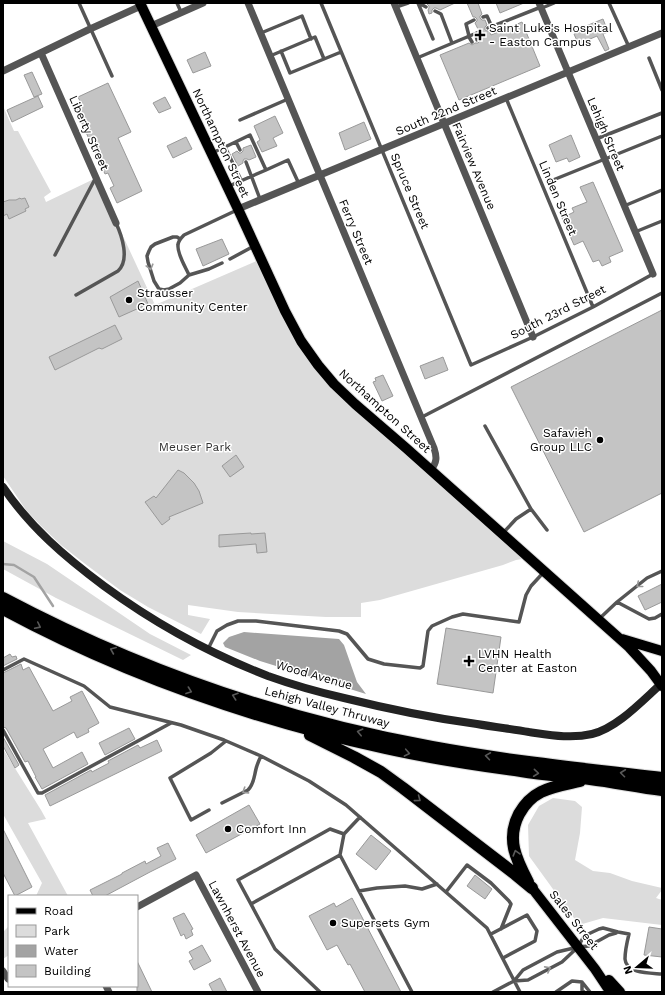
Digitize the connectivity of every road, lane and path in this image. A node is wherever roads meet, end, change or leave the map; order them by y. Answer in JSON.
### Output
{"nodes":[{"id":1,"x":79,"y":3,"type":"edge"},
{"id":2,"x":177,"y":3,"type":"edge"},
{"id":3,"x":203,"y":3,"type":"edge"},
{"id":4,"x":248,"y":3,"type":"edge"},
{"id":5,"x":321,"y":3,"type":"edge"},
{"id":6,"x":408,"y":3,"type":"edge"},
{"id":7,"x":418,"y":3,"type":"edge"},
{"id":8,"x":554,"y":3,"type":"edge"},
{"id":9,"x":609,"y":3,"type":"edge"},
{"id":10,"x":141,"y":4,"type":"edge"},
{"id":11,"x":395,"y":5,"type":"edge"},
{"id":12,"x":426,"y":6,"type":"dead end"},
{"id":13,"x":540,"y":6,"type":"edge"},
{"id":14,"x":181,"y":12,"type":"junction"},
{"id":15,"x":435,"y":12,"type":"dead end"},
{"id":16,"x":483,"y":16,"type":"dead end"},
{"id":17,"x":474,"y":20,"type":"dead end"},
{"id":18,"x":496,"y":25,"type":"junction"},
{"id":19,"x":151,"y":26,"type":"junction"},
{"id":20,"x":488,"y":28,"type":"dead end"},
{"id":21,"x":90,"y":29,"type":"junction"},
{"id":22,"x":261,"y":33,"type":"junction"},
{"id":23,"x":662,"y":33,"type":"edge"},
{"id":24,"x":467,"y":37,"type":"junction"},
{"id":25,"x":311,"y":38,"type":"junction"},
{"id":26,"x":432,"y":40,"type":"dead end"},
{"id":27,"x":477,"y":40,"type":"dead end"},
{"id":28,"x":472,"y":42,"type":"dead end"},
{"id":29,"x":452,"y":43,"type":"junction"},
{"id":30,"x":629,"y":47,"type":"junction"},
{"id":31,"x":281,"y":51,"type":"junction"},
{"id":32,"x":341,"y":52,"type":"junction"},
{"id":33,"x":41,"y":53,"type":"junction"},
{"id":34,"x":270,"y":56,"type":"junction"},
{"id":35,"x":417,"y":58,"type":"junction"},
{"id":36,"x":649,"y":58,"type":"dead end"},
{"id":37,"x":324,"y":59,"type":"junction"},
{"id":38,"x":3,"y":71,"type":"edge"},
{"id":39,"x":568,"y":72,"type":"junction"},
{"id":40,"x":112,"y":76,"type":"dead end"},
{"id":41,"x":662,"y":90,"type":"edge"},
{"id":42,"x":506,"y":98,"type":"junction"},
{"id":43,"x":288,"y":99,"type":"junction"},
{"id":44,"x":662,"y":113,"type":"edge"},
{"id":45,"x":240,"y":120,"type":"dead end"},
{"id":46,"x":444,"y":124,"type":"junction"},
{"id":47,"x":662,"y":136,"type":"edge"},
{"id":48,"x":596,"y":140,"type":"junction"},
{"id":49,"x":236,"y":142,"type":"junction"},
{"id":50,"x":225,"y":147,"type":"junction"},
{"id":51,"x":240,"y":150,"type":"dead end"},
{"id":52,"x":382,"y":150,"type":"junction"},
{"id":53,"x":211,"y":153,"type":"junction"},
{"id":54,"x":605,"y":159,"type":"junction"},
{"id":55,"x":246,"y":162,"type":"dead end"},
{"id":56,"x":266,"y":170,"type":"junction"},
{"id":57,"x":320,"y":175,"type":"junction"},
{"id":58,"x":252,"y":176,"type":"junction"},
{"id":59,"x":96,"y":178,"type":"junction"},
{"id":60,"x":241,"y":180,"type":"junction"},
{"id":61,"x":548,"y":182,"type":"dead end"},
{"id":62,"x":299,"y":184,"type":"junction"},
{"id":63,"x":227,"y":187,"type":"junction"},
{"id":64,"x":662,"y":190,"type":"edge"},
{"id":65,"x":261,"y":200,"type":"junction"},
{"id":66,"x":624,"y":206,"type":"junction"},
{"id":67,"x":238,"y":210,"type":"junction"},
{"id":68,"x":662,"y":221,"type":"edge"},
{"id":69,"x":116,"y":223,"type":"joint"},
{"id":70,"x":635,"y":232,"type":"junction"},
{"id":71,"x":180,"y":238,"type":"junction"},
{"id":72,"x":255,"y":245,"type":"junction"},
{"id":73,"x":56,"y":255,"type":"dead end"},
{"id":74,"x":230,"y":259,"type":"dead end"},
{"id":75,"x":222,"y":263,"type":"dead end"},
{"id":76,"x":653,"y":274,"type":"joint"},
{"id":77,"x":189,"y":276,"type":"junction"},
{"id":78,"x":662,"y":293,"type":"edge"},
{"id":79,"x":76,"y":295,"type":"dead end"},
{"id":80,"x":593,"y":306,"type":"junction"},
{"id":81,"x":533,"y":337,"type":"junction"},
{"id":82,"x":471,"y":365,"type":"joint"},
{"id":83,"x":422,"y":417,"type":"junction"},
{"id":84,"x":485,"y":426,"type":"dead end"},
{"id":85,"x":431,"y":470,"type":"junction"},
{"id":86,"x":3,"y":487,"type":"edge"},
{"id":87,"x":531,"y":509,"type":"junction"},
{"id":88,"x":547,"y":530,"type":"dead end"},
{"id":89,"x":502,"y":534,"type":"junction"},
{"id":90,"x":662,"y":571,"type":"edge"},
{"id":91,"x":545,"y":572,"type":"junction"},
{"id":92,"x":3,"y":598,"type":"edge"},
{"id":93,"x":617,"y":602,"type":"junction"},
{"id":94,"x":3,"y":609,"type":"edge"},
{"id":95,"x":662,"y":614,"type":"edge"},
{"id":96,"x":598,"y":619,"type":"junction"},
{"id":97,"x":618,"y":638,"type":"junction"},
{"id":98,"x":208,"y":649,"type":"junction"},
{"id":99,"x":662,"y":651,"type":"edge"},
{"id":100,"x":3,"y":670,"type":"edge"},
{"id":101,"x":662,"y":685,"type":"edge"},
{"id":102,"x":171,"y":723,"type":"junction"},
{"id":103,"x":288,"y":723,"type":"junction"},
{"id":104,"x":3,"y":730,"type":"edge"},
{"id":105,"x":226,"y":741,"type":"junction"},
{"id":106,"x":261,"y":756,"type":"junction"},
{"id":107,"x":662,"y":778,"type":"edge"},
{"id":108,"x":590,"y":779,"type":"junction"},
{"id":109,"x":662,"y":790,"type":"edge"},
{"id":110,"x":222,"y":803,"type":"dead end"},
{"id":111,"x":209,"y":810,"type":"dead end"},
{"id":112,"x":360,"y":817,"type":"junction"},
{"id":113,"x":344,"y":834,"type":"junction"},
{"id":114,"x":340,"y":855,"type":"junction"},
{"id":115,"x":437,"y":884,"type":"junction"},
{"id":116,"x":532,"y":888,"type":"junction"},
{"id":117,"x":359,"y":892,"type":"junction"},
{"id":118,"x":446,"y":892,"type":"junction"},
{"id":119,"x":251,"y":904,"type":"junction"},
{"id":120,"x":138,"y":906,"type":"edge"},
{"id":121,"x":501,"y":929,"type":"junction"},
{"id":122,"x":618,"y":932,"type":"junction"},
{"id":123,"x":491,"y":934,"type":"junction"},
{"id":124,"x":578,"y":947,"type":"junction"},
{"id":125,"x":503,"y":958,"type":"junction"},
{"id":126,"x":595,"y":968,"type":"junction"},
{"id":127,"x":662,"y":974,"type":"edge"},
{"id":128,"x":514,"y":981,"type":"junction"},
{"id":129,"x":582,"y":982,"type":"junction"},
{"id":130,"x":258,"y":992,"type":"edge"},
{"id":131,"x":320,"y":992,"type":"edge"},
{"id":132,"x":412,"y":992,"type":"edge"},
{"id":133,"x":493,"y":992,"type":"edge"},
{"id":134,"x":520,"y":992,"type":"edge"},
{"id":135,"x":556,"y":992,"type":"edge"},
{"id":136,"x":584,"y":992,"type":"edge"},
{"id":137,"x":590,"y":992,"type":"edge"},
{"id":138,"x":612,"y":992,"type":"edge"},
{"id":139,"x":620,"y":992,"type":"edge"}],
"edges":[{"from":1,"to":21,"type":"lane"},
{"from":2,"to":14,"type":"lane"},
{"from":3,"to":14,"type":"street"},
{"from":4,"to":22,"type":"street","name":"Ferry Street"},
{"from":5,"to":32,"type":"lane","name":"Spruce Street"},
{"from":6,"to":11,"type":"lane"},
{"from":7,"to":12,"type":"lane"},
{"from":7,"to":26,"type":"lane"},
{"from":8,"to":13,"type":"lane"},
{"from":9,"to":30,"type":"lane"},
{"from":10,"to":19,"type":"main road","name":"Northampton Street"},
{"from":10,"to":21,"type":"street"},
{"from":11,"to":35,"type":"street","name":"Fairview Avenue"},
{"from":13,"to":18,"type":"lane"},
{"from":13,"to":39,"type":"street","name":"Lehigh Street"},
{"from":14,"to":19,"type":"street"},
{"from":15,"to":29,"type":"lane"},
{"from":16,"to":18,"type":"lane"},
{"from":17,"to":24,"type":"lane"},
{"from":18,"to":20,"type":"lane"},
{"from":19,"to":53,"type":"main road","name":"Northampton Street"},
{"from":21,"to":33,"type":"street"},
{"from":21,"to":40,"type":"lane"},
{"from":22,"to":25,"type":"lane"},
{"from":22,"to":34,"type":"street","name":"Ferry Street"},
{"from":23,"to":30,"type":"street","name":"South 22nd Street"},
{"from":24,"to":27,"type":"lane"},
{"from":24,"to":28,"type":"lane"},
{"from":24,"to":29,"type":"lane"},
{"from":25,"to":31,"type":"lane"},
{"from":25,"to":37,"type":"lane"},
{"from":29,"to":35,"type":"lane"},
{"from":30,"to":39,"type":"street","name":"South 22nd Street"},
{"from":31,"to":34,"type":"lane"},
{"from":31,"to":37,"type":"lane"},
{"from":32,"to":37,"type":"lane"},
{"from":32,"to":52,"type":"lane","name":"Spruce Street"},
{"from":33,"to":38,"type":"street"},
{"from":33,"to":59,"type":"street","name":"Liberty Street"},
{"from":34,"to":43,"type":"street","name":"Ferry Street"},
{"from":35,"to":46,"type":"street","name":"Fairview Avenue"},
{"from":36,"to":41,"type":"lane"},
{"from":39,"to":42,"type":"street","name":"South 22nd Street"},
{"from":39,"to":48,"type":"street","name":"Lehigh Street"},
{"from":42,"to":46,"type":"street","name":"South 22nd Street"},
{"from":42,"to":80,"type":"lane","name":"Linden Street"},
{"from":43,"to":45,"type":"lane"},
{"from":43,"to":57,"type":"street","name":"Ferry Street"},
{"from":44,"to":48,"type":"lane"},
{"from":46,"to":52,"type":"street","name":"South 22nd Street"},
{"from":46,"to":81,"type":"street","name":"Fairview Avenue"},
{"from":47,"to":54,"type":"lane"},
{"from":48,"to":54,"type":"street","name":"Lehigh Street"},
{"from":49,"to":50,"type":"lane"},
{"from":49,"to":51,"type":"lane"},
{"from":49,"to":56,"type":"lane"},
{"from":50,"to":53,"type":"lane"},
{"from":50,"to":60,"type":"lane"},
{"from":52,"to":57,"type":"street","name":"South 22nd Street"},
{"from":52,"to":82,"type":"lane","name":"Spruce Street"},
{"from":53,"to":63,"type":"main road","name":"Northampton Street"},
{"from":54,"to":61,"type":"lane"},
{"from":54,"to":66,"type":"street","name":"Lehigh Street"},
{"from":55,"to":58,"type":"lane"},
{"from":56,"to":58,"type":"lane"},
{"from":56,"to":62,"type":"lane"},
{"from":57,"to":62,"type":"street","name":"South 22nd Street"},
{"from":57,"to":83,"type":"street","name":"Ferry Street"},
{"from":58,"to":60,"type":"lane"},
{"from":58,"to":65,"type":"lane"},
{"from":59,"to":69,"type":"street","name":"Liberty Street"},
{"from":59,"to":73,"type":"lane"},
{"from":60,"to":63,"type":"lane"},
{"from":62,"to":65,"type":"street","name":"South 22nd Street"},
{"from":63,"to":67,"type":"main road","name":"Northampton Street"},
{"from":64,"to":66,"type":"lane"},
{"from":65,"to":67,"type":"street","name":"South 22nd Street"},
{"from":66,"to":70,"type":"street","name":"Lehigh Street"},
{"from":67,"to":71,"type":"lane"},
{"from":67,"to":72,"type":"main road","name":"Northampton Street"},
{"from":68,"to":70,"type":"lane"},
{"from":69,"to":79,"type":"lane"},
{"from":70,"to":76,"type":"street","name":"Lehigh Street"},
{"from":71,"to":77,"type":"lane"},
{"from":71,"to":77,"type":"lane","one_way":true},
{"from":72,"to":74,"type":"lane"},
{"from":72,"to":85,"type":"main road","name":"Northampton Street"},
{"from":75,"to":77,"type":"lane"},
{"from":76,"to":80,"type":"lane","name":"South 23rd Street"},
{"from":78,"to":83,"type":"lane"},
{"from":80,"to":81,"type":"lane","name":"South 23rd Street"},
{"from":81,"to":82,"type":"lane","name":"South 23rd Street"},
{"from":83,"to":85,"type":"street","name":"Ferry Street"},
{"from":84,"to":87,"type":"lane"},
{"from":85,"to":89,"type":"main road","name":"Northampton Street"},
{"from":86,"to":98,"type":"main road","name":"Wood Avenue"},
{"from":87,"to":88,"type":"lane"},
{"from":87,"to":89,"type":"lane"},
{"from":89,"to":91,"type":"main road","name":"Northampton Street"},
{"from":90,"to":93,"type":"lane","one_way":true},
{"from":91,"to":96,"type":"main road","name":"Northampton Street"},
{"from":91,"to":98,"type":"lane"},
{"from":107,"to":92,"type":"highway","name":"Lehigh Valley Thruway","one_way":true},
{"from":93,"to":95,"type":"lane"},
{"from":93,"to":96,"type":"lane"},
{"from":94,"to":103,"type":"highway","name":"Lehigh Valley Thruway","one_way":true},
{"from":96,"to":97,"type":"main road","name":"Northampton Street"},
{"from":97,"to":99,"type":"main road"},
{"from":97,"to":101,"type":"main road","name":"Northampton Street"},
{"from":98,"to":101,"type":"main road","name":"Wood Avenue"},
{"from":100,"to":102,"type":"lane"},
{"from":102,"to":104,"type":"lane"},
{"from":102,"to":105,"type":"lane"},
{"from":103,"to":108,"type":"highway","name":"Lehigh Valley Thruway","one_way":true},
{"from":103,"to":116,"type":"highway","one_way":true},
{"from":105,"to":106,"type":"lane"},
{"from":105,"to":111,"type":"lane"},
{"from":106,"to":110,"type":"lane","one_way":true},
{"from":106,"to":112,"type":"lane"},
{"from":108,"to":109,"type":"highway","name":"Lehigh Valley Thruway"},
{"from":116,"to":108,"type":"highway","one_way":true},
{"from":112,"to":113,"type":"lane"},
{"from":112,"to":115,"type":"lane"},
{"from":113,"to":114,"type":"lane"},
{"from":113,"to":119,"type":"lane"},
{"from":114,"to":117,"type":"lane"},
{"from":114,"to":119,"type":"lane"},
{"from":115,"to":117,"type":"lane"},
{"from":115,"to":118,"type":"lane"},
{"from":116,"to":124,"type":"main road","name":"Sales Street"},
{"from":117,"to":132,"type":"lane"},
{"from":118,"to":121,"type":"lane"},
{"from":118,"to":123,"type":"lane"},
{"from":119,"to":131,"type":"lane"},
{"from":120,"to":130,"type":"street","name":"Lawnherst Avenue"},
{"from":121,"to":123,"type":"lane"},
{"from":121,"to":125,"type":"lane"},
{"from":122,"to":124,"type":"lane"},
{"from":122,"to":124,"type":"lane"},
{"from":122,"to":127,"type":"lane"},
{"from":123,"to":125,"type":"lane"},
{"from":124,"to":126,"type":"main road","name":"Sales Street"},
{"from":124,"to":128,"type":"lane"},
{"from":128,"to":124,"type":"lane","one_way":true},
{"from":125,"to":128,"type":"lane"},
{"from":126,"to":138,"type":"main road","name":"Sales Street"},
{"from":126,"to":139,"type":"main road","name":"Sales Street"},
{"from":128,"to":133,"type":"lane"},
{"from":128,"to":134,"type":"lane"},
{"from":129,"to":135,"type":"lane"},
{"from":129,"to":136,"type":"lane"},
{"from":129,"to":137,"type":"lane"}]}
